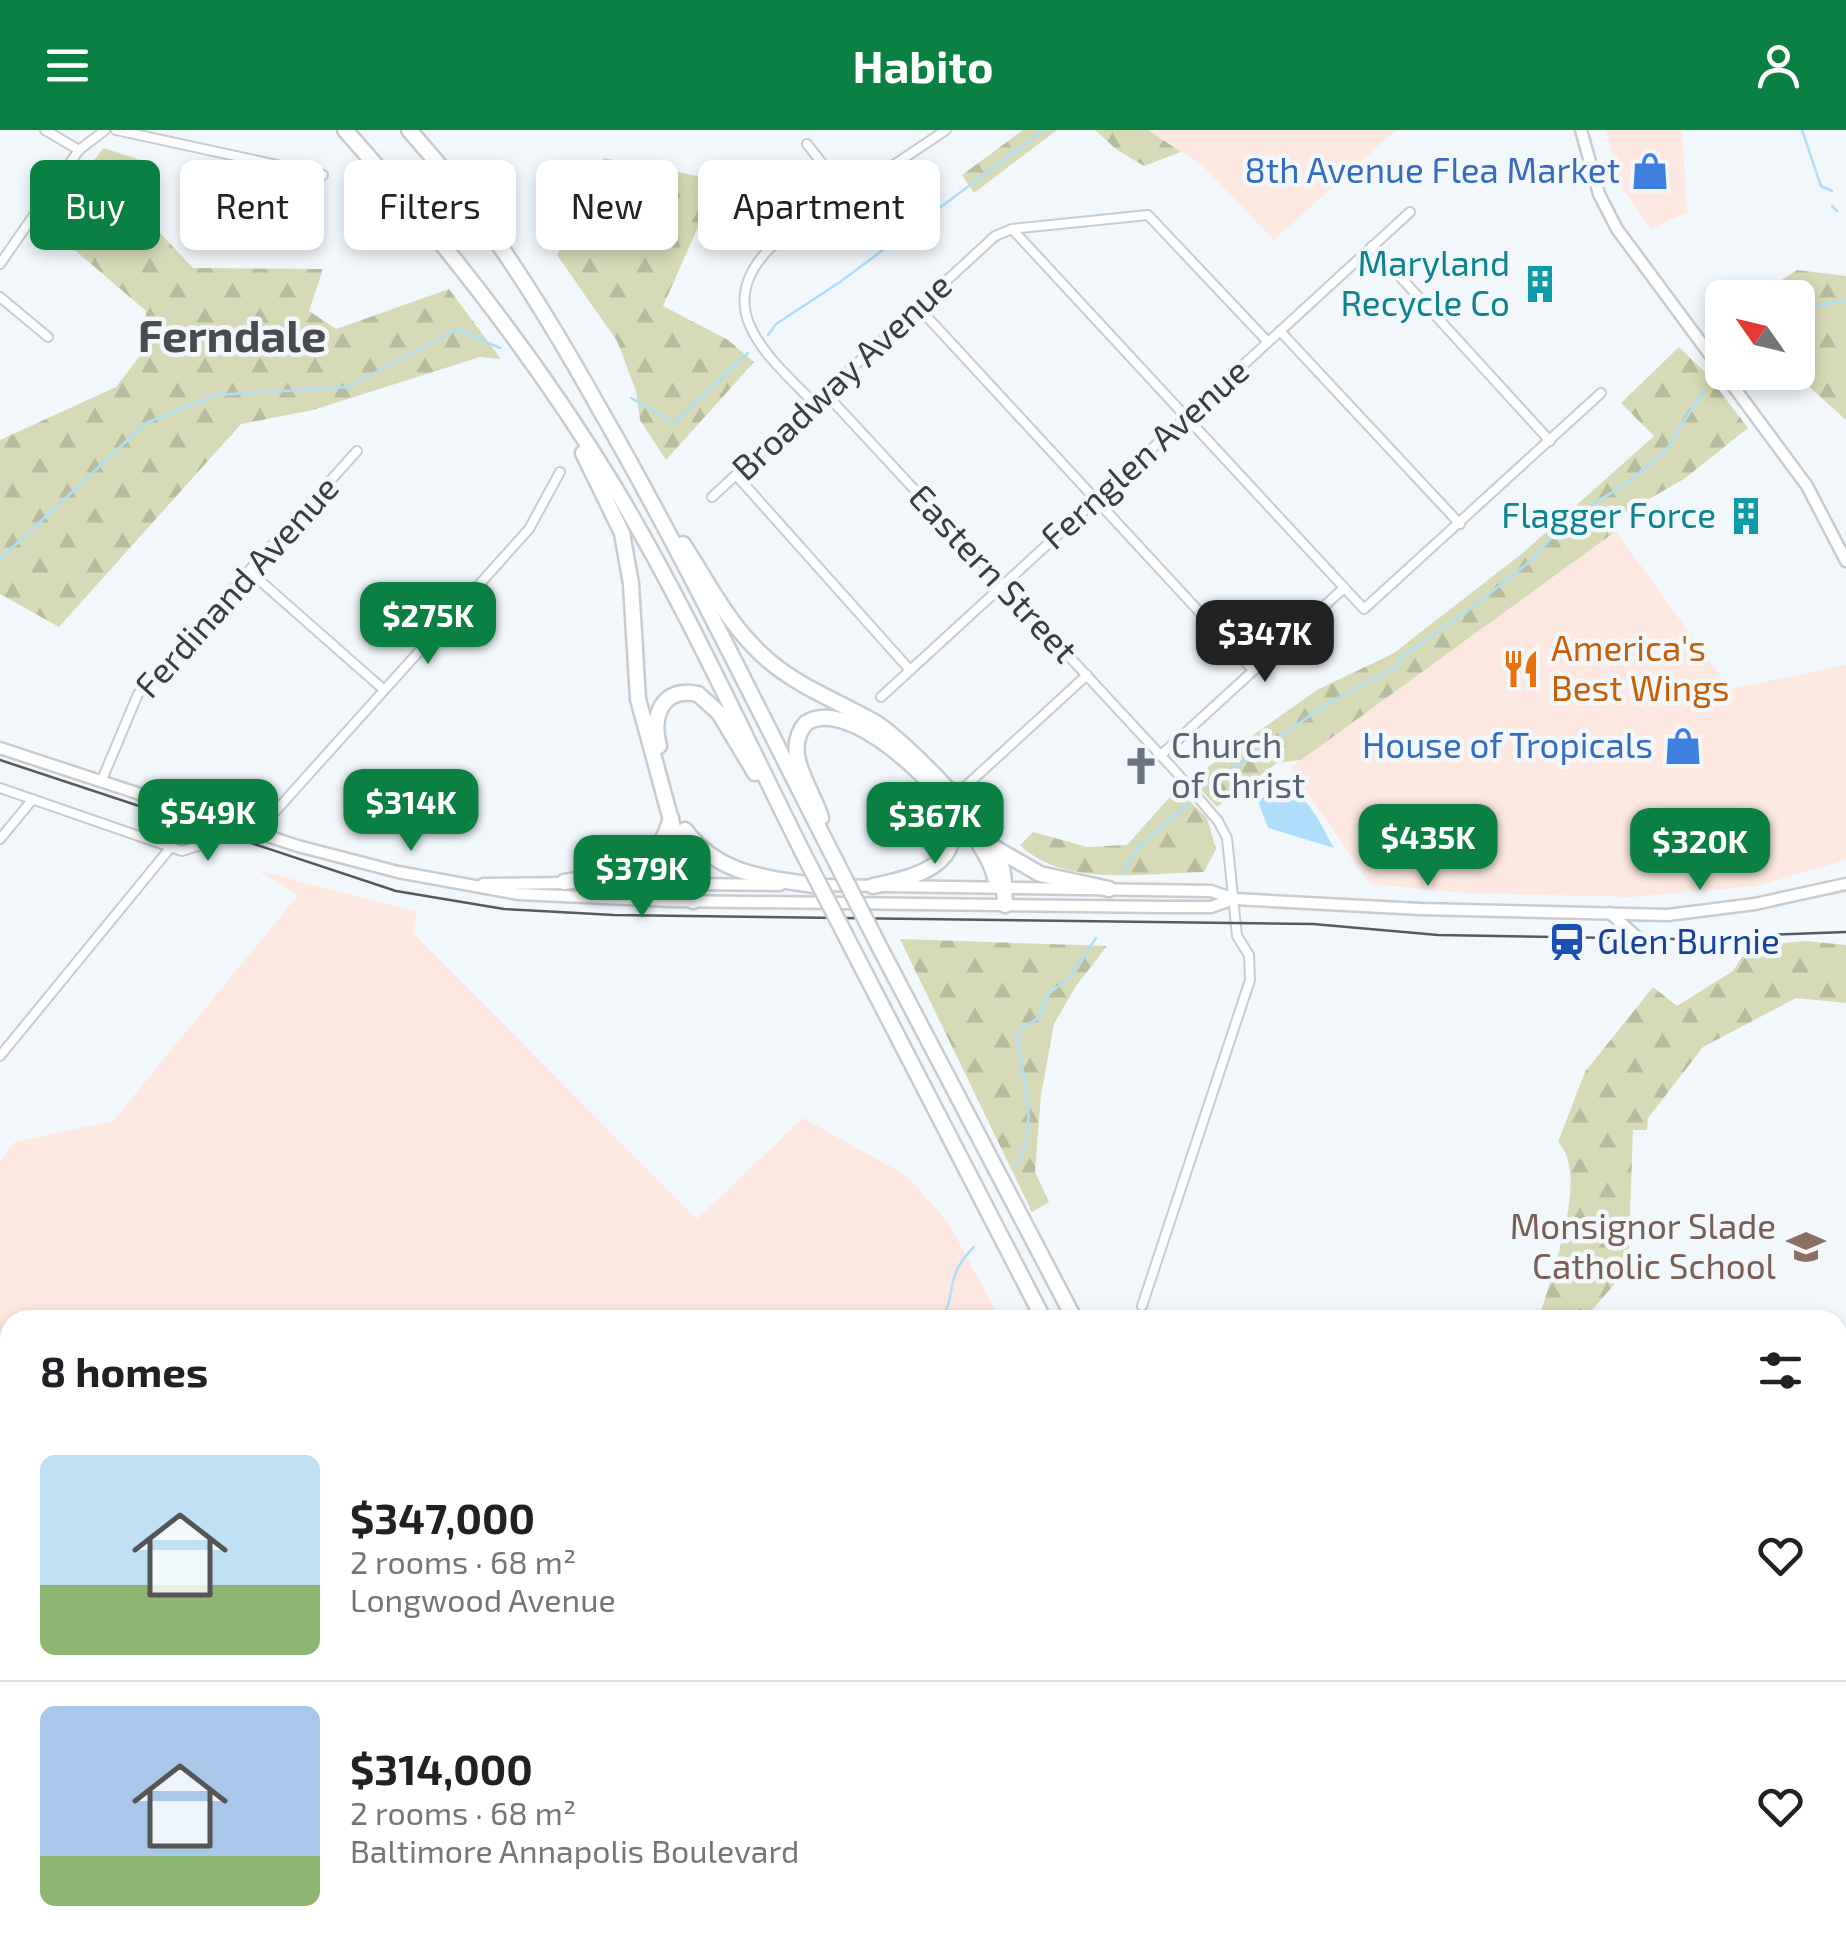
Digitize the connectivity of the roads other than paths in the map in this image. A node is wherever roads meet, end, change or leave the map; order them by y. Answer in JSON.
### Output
{"nodes":[{"id":1,"x":45,"y":130,"type":"edge"},
{"id":2,"x":105,"y":130,"type":"edge"},
{"id":3,"x":116,"y":130,"type":"edge"},
{"id":4,"x":345,"y":130,"type":"edge"},
{"id":5,"x":410,"y":130,"type":"edge"},
{"id":6,"x":946,"y":130,"type":"edge"},
{"id":7,"x":1581,"y":130,"type":"edge"},
{"id":8,"x":807,"y":144,"type":"dead end"},
{"id":9,"x":79,"y":150,"type":"junction"},
{"id":10,"x":255,"y":160,"type":"edge"},
{"id":11,"x":820,"y":160,"type":"edge"},
{"id":12,"x":901,"y":160,"type":"edge"},
{"id":13,"x":1410,"y":212,"type":"dead end"},
{"id":14,"x":1012,"y":229,"type":"junction"},
{"id":15,"x":1372,"y":246,"type":"junction"},
{"id":16,"x":768,"y":250,"type":"edge"},
{"id":17,"x":0,"y":264,"type":"edge"},
{"id":18,"x":0,"y":297,"type":"edge"},
{"id":19,"x":918,"y":307,"type":"junction"},
{"id":20,"x":1280,"y":332,"type":"junction"},
{"id":21,"x":48,"y":337,"type":"dead end"},
{"id":22,"x":1268,"y":342,"type":"junction"},
{"id":23,"x":825,"y":393,"type":"junction"},
{"id":24,"x":1601,"y":394,"type":"dead end"},
{"id":25,"x":814,"y":403,"type":"junction"},
{"id":26,"x":563,"y":406,"type":"junction"},
{"id":27,"x":1188,"y":416,"type":"junction"},
{"id":28,"x":1550,"y":441,"type":"junction"},
{"id":29,"x":357,"y":451,"type":"dead end"},
{"id":30,"x":560,"y":472,"type":"dead end"},
{"id":31,"x":736,"y":475,"type":"junction"},
{"id":32,"x":643,"y":486,"type":"junction"},
{"id":33,"x":712,"y":498,"type":"dead end"},
{"id":34,"x":1094,"y":500,"type":"junction"},
{"id":35,"x":1460,"y":524,"type":"junction"},
{"id":36,"x":1846,"y":561,"type":"edge"},
{"id":37,"x":250,"y":571,"type":"junction"},
{"id":38,"x":1002,"y":586,"type":"junction"},
{"id":39,"x":1344,"y":588,"type":"junction"},
{"id":40,"x":910,"y":670,"type":"junction"},
{"id":41,"x":1253,"y":670,"type":"junction"},
{"id":42,"x":1087,"y":676,"type":"junction"},
{"id":43,"x":382,"y":689,"type":"junction"},
{"id":44,"x":881,"y":698,"type":"dead end"},
{"id":45,"x":0,"y":748,"type":"edge"},
{"id":46,"x":1160,"y":755,"type":"junction"},
{"id":47,"x":101,"y":782,"type":"junction"},
{"id":48,"x":966,"y":785,"type":"dead end"},
{"id":49,"x":0,"y":788,"type":"edge"},
{"id":50,"x":33,"y":799,"type":"junction"},
{"id":51,"x":949,"y":809,"type":"junction"},
{"id":52,"x":671,"y":818,"type":"junction"},
{"id":53,"x":213,"y":820,"type":"junction"},
{"id":54,"x":787,"y":820,"type":"junction"},
{"id":55,"x":684,"y":830,"type":"junction"},
{"id":56,"x":256,"y":834,"type":"junction"},
{"id":57,"x":0,"y":839,"type":"edge"},
{"id":58,"x":171,"y":847,"type":"junction"},
{"id":59,"x":994,"y":848,"type":"junction"},
{"id":60,"x":831,"y":852,"type":"junction"},
{"id":61,"x":564,"y":882,"type":"junction"},
{"id":62,"x":482,"y":884,"type":"junction"},
{"id":63,"x":694,"y":884,"type":"junction"},
{"id":64,"x":1846,"y":884,"type":"edge"},
{"id":65,"x":814,"y":885,"type":"junction"},
{"id":66,"x":873,"y":886,"type":"junction"},
{"id":67,"x":1000,"y":888,"type":"junction"},
{"id":68,"x":1109,"y":889,"type":"junction"},
{"id":69,"x":1235,"y":899,"type":"junction"},
{"id":70,"x":696,"y":901,"type":"junction"},
{"id":71,"x":1000,"y":905,"type":"junction"},
{"id":72,"x":1609,"y":912,"type":"junction"},
{"id":73,"x":1649,"y":948,"type":"dead end"},
{"id":74,"x":0,"y":1056,"type":"edge"},
{"id":75,"x":1142,"y":1306,"type":"dead end"},
{"id":76,"x":1039,"y":1310,"type":"edge"},
{"id":77,"x":1070,"y":1310,"type":"edge"}],
"edges":[{"from":1,"to":9,"type":"street"},
{"from":2,"to":9,"type":"street"},
{"from":3,"to":10,"type":"street"},
{"from":4,"to":26,"type":"highway"},
{"from":5,"to":32,"type":"highway"},
{"from":6,"to":12,"type":"street"},
{"from":7,"to":36,"type":"main road"},
{"from":8,"to":11,"type":"street"},
{"from":9,"to":17,"type":"street"},
{"from":13,"to":15,"type":"street","name":"Fernglen Avenue"},
{"from":14,"to":19,"type":"street","name":"Broadway Avenue"},
{"from":14,"to":22,"type":"street","name":"Broadway Avenue"},
{"from":14,"to":27,"type":"street"},
{"from":15,"to":20,"type":"street","name":"Fernglen Avenue"},
{"from":15,"to":28,"type":"street"},
{"from":16,"to":25,"type":"street"},
{"from":18,"to":21,"type":"street"},
{"from":19,"to":23,"type":"street","name":"Broadway Avenue"},
{"from":19,"to":34,"type":"street"},
{"from":20,"to":22,"type":"street","name":"Fernglen Avenue"},
{"from":20,"to":35,"type":"street"},
{"from":22,"to":27,"type":"street","name":"Fernglen Avenue"},
{"from":23,"to":25,"type":"street","name":"Broadway Avenue"},
{"from":23,"to":38,"type":"street","name":"Eastern Street"},
{"from":24,"to":28,"type":"street"},
{"from":25,"to":31,"type":"street","name":"Broadway Avenue"},
{"from":26,"to":52,"type":"highway"},
{"from":26,"to":54,"type":"highway"},
{"from":27,"to":34,"type":"street","name":"Fernglen Avenue"},
{"from":27,"to":39,"type":"street"},
{"from":28,"to":35,"type":"street"},
{"from":29,"to":37,"type":"street","name":"Ferdinand Avenue"},
{"from":30,"to":43,"type":"street"},
{"from":31,"to":33,"type":"street","name":"Broadway Avenue"},
{"from":31,"to":40,"type":"street"},
{"from":32,"to":59,"type":"highway"},
{"from":32,"to":60,"type":"highway"},
{"from":34,"to":38,"type":"street","name":"Fernglen Avenue"},
{"from":34,"to":41,"type":"street"},
{"from":35,"to":39,"type":"street"},
{"from":37,"to":43,"type":"street"},
{"from":37,"to":47,"type":"street","name":"Ferdinand Avenue"},
{"from":38,"to":40,"type":"street","name":"Fernglen Avenue"},
{"from":38,"to":42,"type":"street","name":"Eastern Street"},
{"from":39,"to":41,"type":"street"},
{"from":40,"to":44,"type":"street","name":"Fernglen Avenue"},
{"from":41,"to":46,"type":"street"},
{"from":42,"to":46,"type":"street","name":"Eastern Street"},
{"from":42,"to":48,"type":"street"},
{"from":43,"to":56,"type":"street"},
{"from":45,"to":47,"type":"main road"},
{"from":46,"to":69,"type":"street","name":"Eastern Street"},
{"from":47,"to":53,"type":"main road"},
{"from":49,"to":50,"type":"street"},
{"from":50,"to":57,"type":"street"},
{"from":50,"to":58,"type":"street"},
{"from":51,"to":60,"type":"highway"},
{"from":51,"to":66,"type":"highway"},
{"from":51,"to":67,"type":"highway"},
{"from":52,"to":61,"type":"highway"},
{"from":52,"to":63,"type":"highway"},
{"from":53,"to":56,"type":"main road"},
{"from":53,"to":58,"type":"street"},
{"from":54,"to":55,"type":"highway"},
{"from":54,"to":76,"type":"highway","bridge":true},
{"from":55,"to":63,"type":"highway"},
{"from":55,"to":65,"type":"highway"},
{"from":56,"to":62,"type":"main road"},
{"from":58,"to":74,"type":"street"},
{"from":59,"to":67,"type":"highway"},
{"from":59,"to":68,"type":"highway"},
{"from":60,"to":77,"type":"highway","bridge":true},
{"from":61,"to":62,"type":"main road"},
{"from":61,"to":63,"type":"main road"},
{"from":62,"to":70,"type":"main road"},
{"from":63,"to":65,"type":"main road"},
{"from":63,"to":70,"type":"highway"},
{"from":64,"to":72,"type":"main road"},
{"from":65,"to":66,"type":"main road"},
{"from":66,"to":67,"type":"main road"},
{"from":67,"to":68,"type":"main road"},
{"from":67,"to":71,"type":"highway"},
{"from":68,"to":69,"type":"main road"},
{"from":69,"to":71,"type":"main road"},
{"from":69,"to":72,"type":"main road"},
{"from":69,"to":75,"type":"street"},
{"from":70,"to":71,"type":"main road"},
{"from":72,"to":73,"type":"main road"}]}
